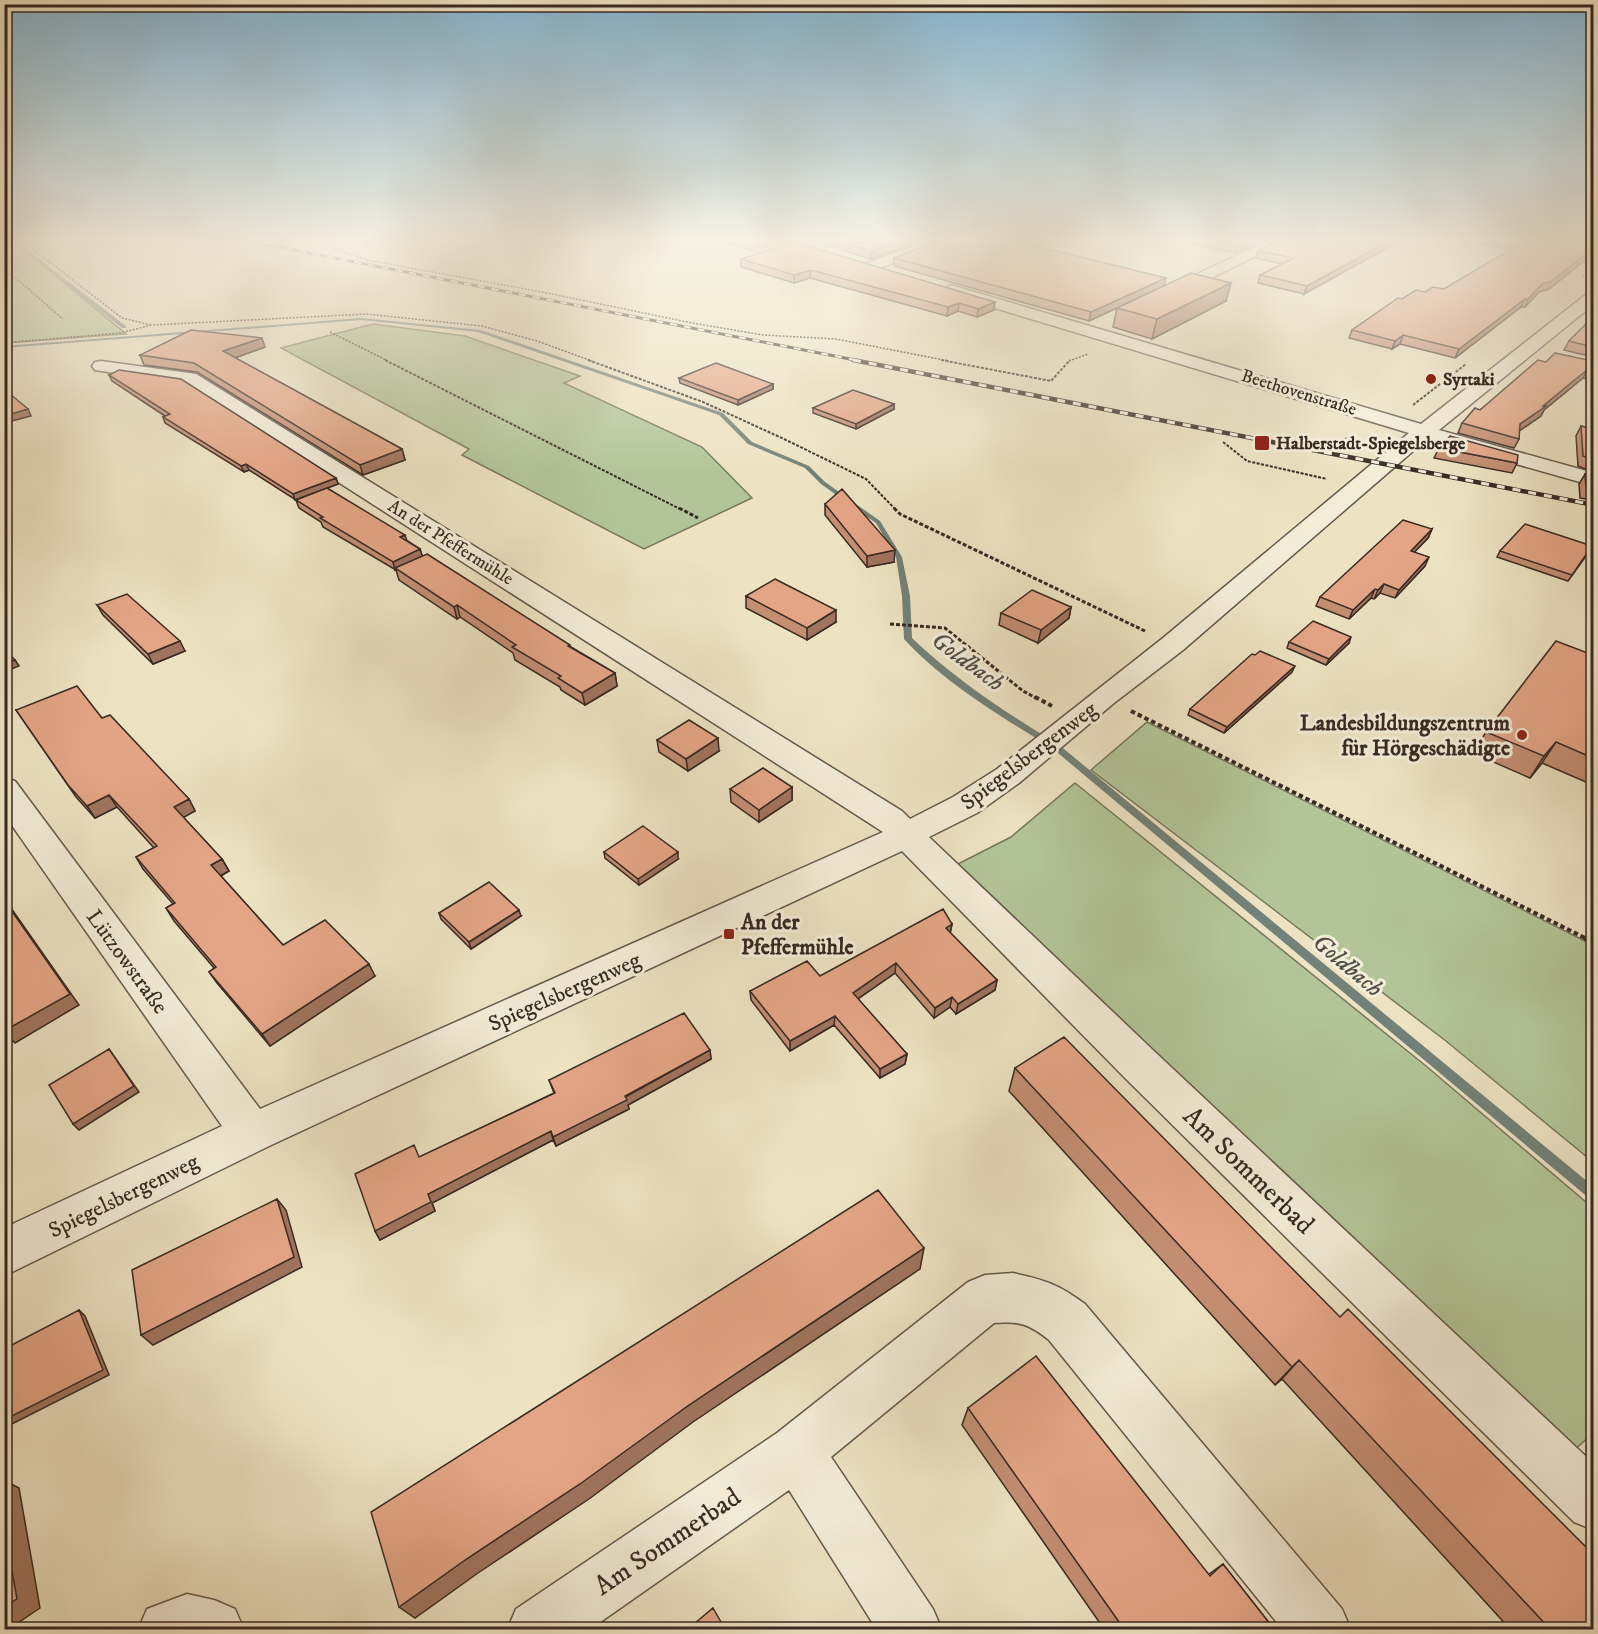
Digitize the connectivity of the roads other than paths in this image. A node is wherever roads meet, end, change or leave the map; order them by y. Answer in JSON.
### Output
{"nodes":[{"id":1,"x":1052,"y":319,"type":"edge"},
{"id":2,"x":1564,"y":319,"type":"edge"},
{"id":3,"x":1107,"y":322,"type":"dead end"},
{"id":4,"x":1089,"y":330,"type":"junction"},
{"id":5,"x":1527,"y":349,"type":"junction"},
{"id":6,"x":1549,"y":354,"type":"dead end"},
{"id":7,"x":101,"y":366,"type":"dead end"},
{"id":8,"x":1425,"y":431,"type":"junction"},
{"id":9,"x":1593,"y":480,"type":"edge"},
{"id":10,"x":4,"y":789,"type":"edge"},
{"id":11,"x":906,"y":835,"type":"junction"},
{"id":12,"x":252,"y":1133,"type":"junction"},
{"id":13,"x":4,"y":1253,"type":"edge"},
{"id":14,"x":796,"y":1452,"type":"junction"},
{"id":15,"x":1593,"y":1502,"type":"edge"},
{"id":16,"x":168,"y":1629,"type":"edge"},
{"id":17,"x":214,"y":1629,"type":"edge"},
{"id":18,"x":537,"y":1629,"type":"edge"},
{"id":19,"x":912,"y":1629,"type":"edge"},
{"id":20,"x":1321,"y":1629,"type":"edge"}],
"edges":[{"from":1,"to":4,"type":"street","name":"Beethovenstraße"},
{"from":2,"to":5,"type":"street","name":"Spiegelsbergenweg"},
{"from":3,"to":4,"type":"street"},
{"from":4,"to":8,"type":"street","name":"Beethovenstraße"},
{"from":5,"to":6,"type":"street"},
{"from":5,"to":8,"type":"street","name":"Spiegelsbergenweg"},
{"from":7,"to":11,"type":"street","name":"An der Pfeffermühle"},
{"from":8,"to":9,"type":"street","name":"Beethovenstraße"},
{"from":8,"to":11,"type":"street","name":"Spiegelsbergenweg"},
{"from":10,"to":12,"type":"street","name":"Lützowstraße"},
{"from":11,"to":12,"type":"street","name":"Spiegelsbergenweg"},
{"from":11,"to":15,"type":"street","name":"Am Sommerbad"},
{"from":12,"to":13,"type":"street","name":"Spiegelsbergenweg"},
{"from":14,"to":18,"type":"street","name":"Am Sommerbad"},
{"from":14,"to":19,"type":"street"},
{"from":14,"to":20,"type":"street","name":"Am Sommerbad"},
{"from":16,"to":17,"type":"street"}]}
